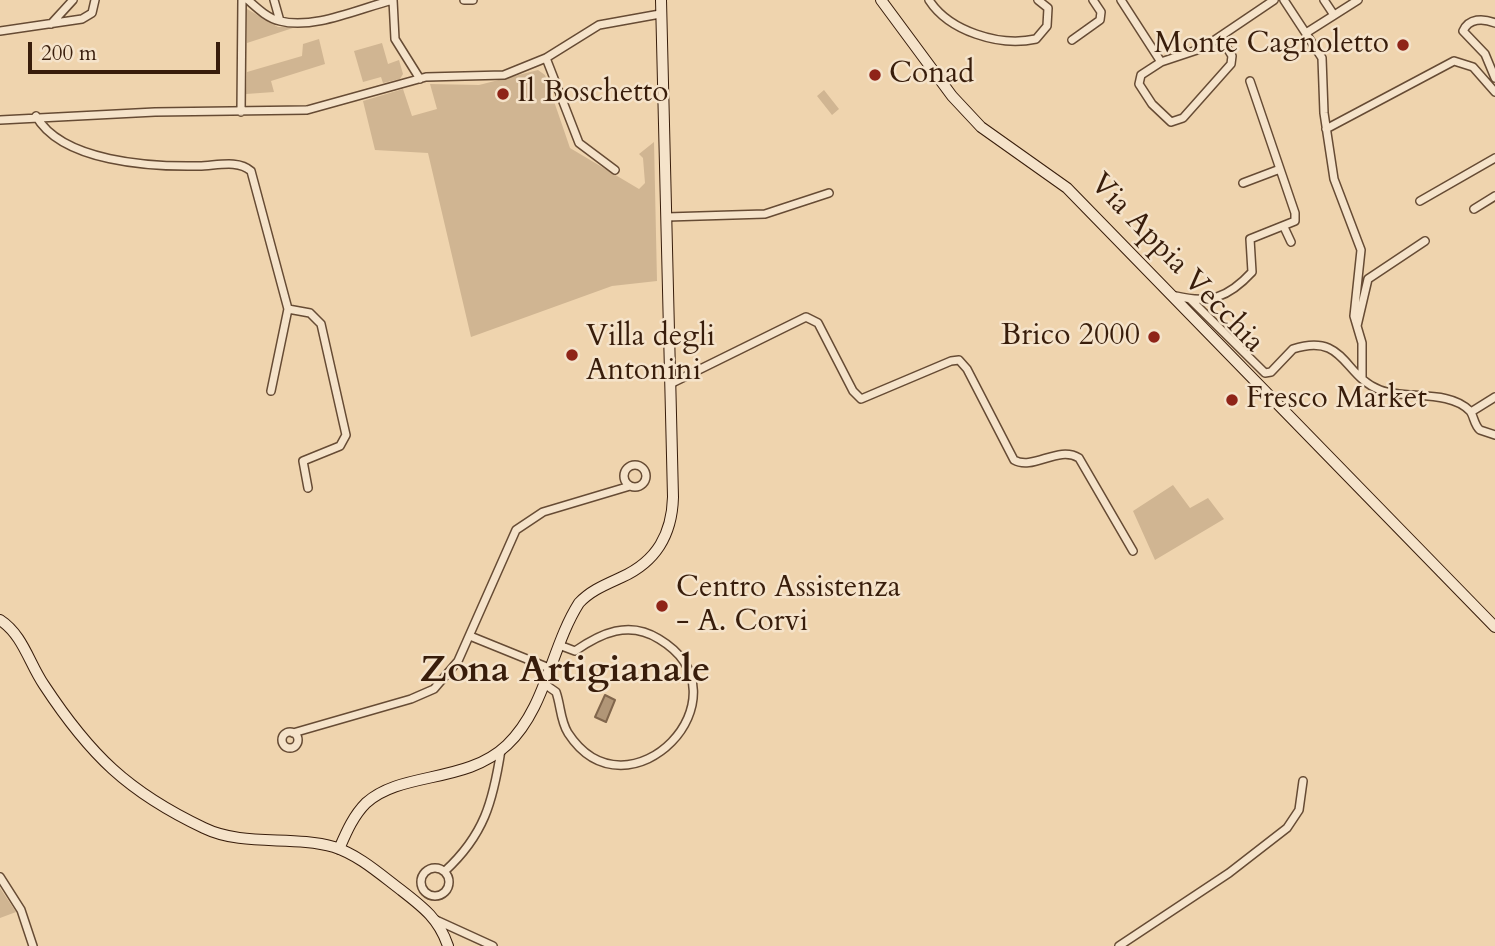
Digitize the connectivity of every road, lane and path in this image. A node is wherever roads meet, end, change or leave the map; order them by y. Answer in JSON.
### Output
{"nodes":[{"id":1,"x":73,"y":0,"type":"edge"},
{"id":2,"x":95,"y":0,"type":"edge"},
{"id":3,"x":242,"y":0,"type":"edge"},
{"id":4,"x":248,"y":0,"type":"edge"},
{"id":5,"x":274,"y":0,"type":"edge"},
{"id":6,"x":393,"y":0,"type":"edge"},
{"id":7,"x":464,"y":0,"type":"edge"},
{"id":8,"x":473,"y":0,"type":"edge"},
{"id":9,"x":661,"y":0,"type":"edge"},
{"id":10,"x":881,"y":0,"type":"edge"},
{"id":11,"x":929,"y":0,"type":"edge"},
{"id":12,"x":1038,"y":0,"type":"edge"},
{"id":13,"x":1093,"y":0,"type":"edge"},
{"id":14,"x":1133,"y":0,"type":"edge"},
{"id":15,"x":1274,"y":0,"type":"edge"},
{"id":16,"x":1284,"y":0,"type":"edge"},
{"id":17,"x":1324,"y":0,"type":"edge"},
{"id":18,"x":1358,"y":0,"type":"edge"},
{"id":19,"x":1122,"y":2,"type":"edge"},
{"id":20,"x":660,"y":14,"type":"junction"},
{"id":21,"x":1334,"y":15,"type":"junction"},
{"id":22,"x":280,"y":21,"type":"junction"},
{"id":23,"x":1495,"y":23,"type":"edge"},
{"id":24,"x":51,"y":24,"type":"junction"},
{"id":25,"x":0,"y":31,"type":"edge"},
{"id":26,"x":1306,"y":33,"type":"junction"},
{"id":27,"x":1221,"y":38,"type":"junction"},
{"id":28,"x":1072,"y":40,"type":"dead end"},
{"id":29,"x":545,"y":58,"type":"junction"},
{"id":30,"x":1161,"y":62,"type":"junction"},
{"id":31,"x":419,"y":79,"type":"junction"},
{"id":32,"x":1250,"y":81,"type":"dead end"},
{"id":33,"x":1494,"y":85,"type":"edge"},
{"id":34,"x":241,"y":112,"type":"junction"},
{"id":35,"x":36,"y":117,"type":"junction"},
{"id":36,"x":0,"y":120,"type":"edge"},
{"id":37,"x":1326,"y":129,"type":"junction"},
{"id":38,"x":1495,"y":158,"type":"edge"},
{"id":39,"x":1280,"y":169,"type":"junction"},
{"id":40,"x":615,"y":170,"type":"dead end"},
{"id":41,"x":1243,"y":183,"type":"dead end"},
{"id":42,"x":829,"y":193,"type":"dead end"},
{"id":43,"x":1495,"y":196,"type":"edge"},
{"id":44,"x":1420,"y":201,"type":"dead end"},
{"id":45,"x":1474,"y":209,"type":"dead end"},
{"id":46,"x":667,"y":217,"type":"junction"},
{"id":47,"x":1284,"y":228,"type":"junction"},
{"id":48,"x":1425,"y":241,"type":"dead end"},
{"id":49,"x":1291,"y":242,"type":"dead end"},
{"id":50,"x":1176,"y":296,"type":"junction"},
{"id":51,"x":1191,"y":299,"type":"junction"},
{"id":52,"x":288,"y":309,"type":"junction"},
{"id":53,"x":1357,"y":327,"type":"junction"},
{"id":54,"x":1362,"y":377,"type":"junction"},
{"id":55,"x":670,"y":384,"type":"junction"},
{"id":56,"x":271,"y":391,"type":"dead end"},
{"id":57,"x":1495,"y":397,"type":"edge"},
{"id":58,"x":1471,"y":412,"type":"junction"},
{"id":59,"x":1495,"y":435,"type":"edge"},
{"id":60,"x":631,"y":486,"type":"dead end"},
{"id":61,"x":308,"y":488,"type":"dead end"},
{"id":62,"x":1133,"y":551,"type":"dead end"},
{"id":63,"x":0,"y":620,"type":"edge"},
{"id":64,"x":1495,"y":627,"type":"edge"},
{"id":65,"x":470,"y":636,"type":"junction"},
{"id":66,"x":559,"y":645,"type":"junction"},
{"id":67,"x":549,"y":668,"type":"junction"},
{"id":68,"x":543,"y":683,"type":"junction"},
{"id":69,"x":293,"y":733,"type":"dead end"},
{"id":70,"x":501,"y":750,"type":"junction"},
{"id":71,"x":1303,"y":781,"type":"dead end"},
{"id":72,"x":339,"y":849,"type":"junction"},
{"id":73,"x":445,"y":871,"type":"junction"},
{"id":74,"x":0,"y":877,"type":"edge"},
{"id":75,"x":436,"y":920,"type":"junction"},
{"id":76,"x":33,"y":946,"type":"edge"},
{"id":77,"x":448,"y":946,"type":"edge"},
{"id":78,"x":493,"y":946,"type":"edge"},
{"id":79,"x":1119,"y":946,"type":"edge"}],
"edges":[{"from":1,"to":24,"type":"street"},
{"from":2,"to":24,"type":"street"},
{"from":3,"to":34,"type":"street"},
{"from":4,"to":22,"type":"street"},
{"from":5,"to":22,"type":"street"},
{"from":6,"to":22,"type":"street"},
{"from":6,"to":31,"type":"street"},
{"from":7,"to":8,"type":"street"},
{"from":9,"to":20,"type":"street"},
{"from":10,"to":50,"type":"street","name":"Via Appia Vecchia"},
{"from":11,"to":12,"type":"street"},
{"from":13,"to":28,"type":"street"},
{"from":14,"to":19,"type":"street"},
{"from":15,"to":27,"type":"street"},
{"from":16,"to":26,"type":"street"},
{"from":17,"to":21,"type":"street"},
{"from":18,"to":21,"type":"street"},
{"from":19,"to":30,"type":"street"},
{"from":20,"to":29,"type":"street"},
{"from":20,"to":46,"type":"street"},
{"from":21,"to":26,"type":"street"},
{"from":23,"to":33,"type":"street"},
{"from":24,"to":25,"type":"street"},
{"from":26,"to":37,"type":"street"},
{"from":27,"to":30,"type":"street"},
{"from":27,"to":30,"type":"street"},
{"from":29,"to":31,"type":"street"},
{"from":29,"to":40,"type":"street"},
{"from":31,"to":34,"type":"street"},
{"from":32,"to":39,"type":"street"},
{"from":33,"to":37,"type":"street"},
{"from":34,"to":35,"type":"street"},
{"from":35,"to":36,"type":"street"},
{"from":35,"to":52,"type":"street"},
{"from":37,"to":53,"type":"street"},
{"from":38,"to":44,"type":"street"},
{"from":39,"to":41,"type":"street"},
{"from":39,"to":47,"type":"street"},
{"from":42,"to":46,"type":"street"},
{"from":43,"to":45,"type":"street"},
{"from":46,"to":55,"type":"street"},
{"from":47,"to":49,"type":"street"},
{"from":47,"to":51,"type":"street"},
{"from":48,"to":53,"type":"street"},
{"from":50,"to":51,"type":"street"},
{"from":50,"to":64,"type":"street","name":"Via Appia Vecchia"},
{"from":51,"to":54,"type":"street"},
{"from":52,"to":56,"type":"street"},
{"from":52,"to":61,"type":"street"},
{"from":53,"to":54,"type":"street"},
{"from":54,"to":58,"type":"street"},
{"from":55,"to":62,"type":"street"},
{"from":55,"to":66,"type":"street"},
{"from":57,"to":58,"type":"street"},
{"from":58,"to":59,"type":"street"},
{"from":60,"to":65,"type":"street"},
{"from":63,"to":72,"type":"street"},
{"from":65,"to":67,"type":"street"},
{"from":65,"to":69,"type":"street"},
{"from":66,"to":67,"type":"street"},
{"from":66,"to":68,"type":"street"},
{"from":67,"to":68,"type":"street"},
{"from":68,"to":70,"type":"street"},
{"from":70,"to":72,"type":"street"},
{"from":70,"to":73,"type":"street"},
{"from":71,"to":79,"type":"street"},
{"from":72,"to":75,"type":"street"},
{"from":73,"to":73,"type":"street"},
{"from":74,"to":76,"type":"street"},
{"from":75,"to":77,"type":"street"},
{"from":75,"to":78,"type":"street"}]}
